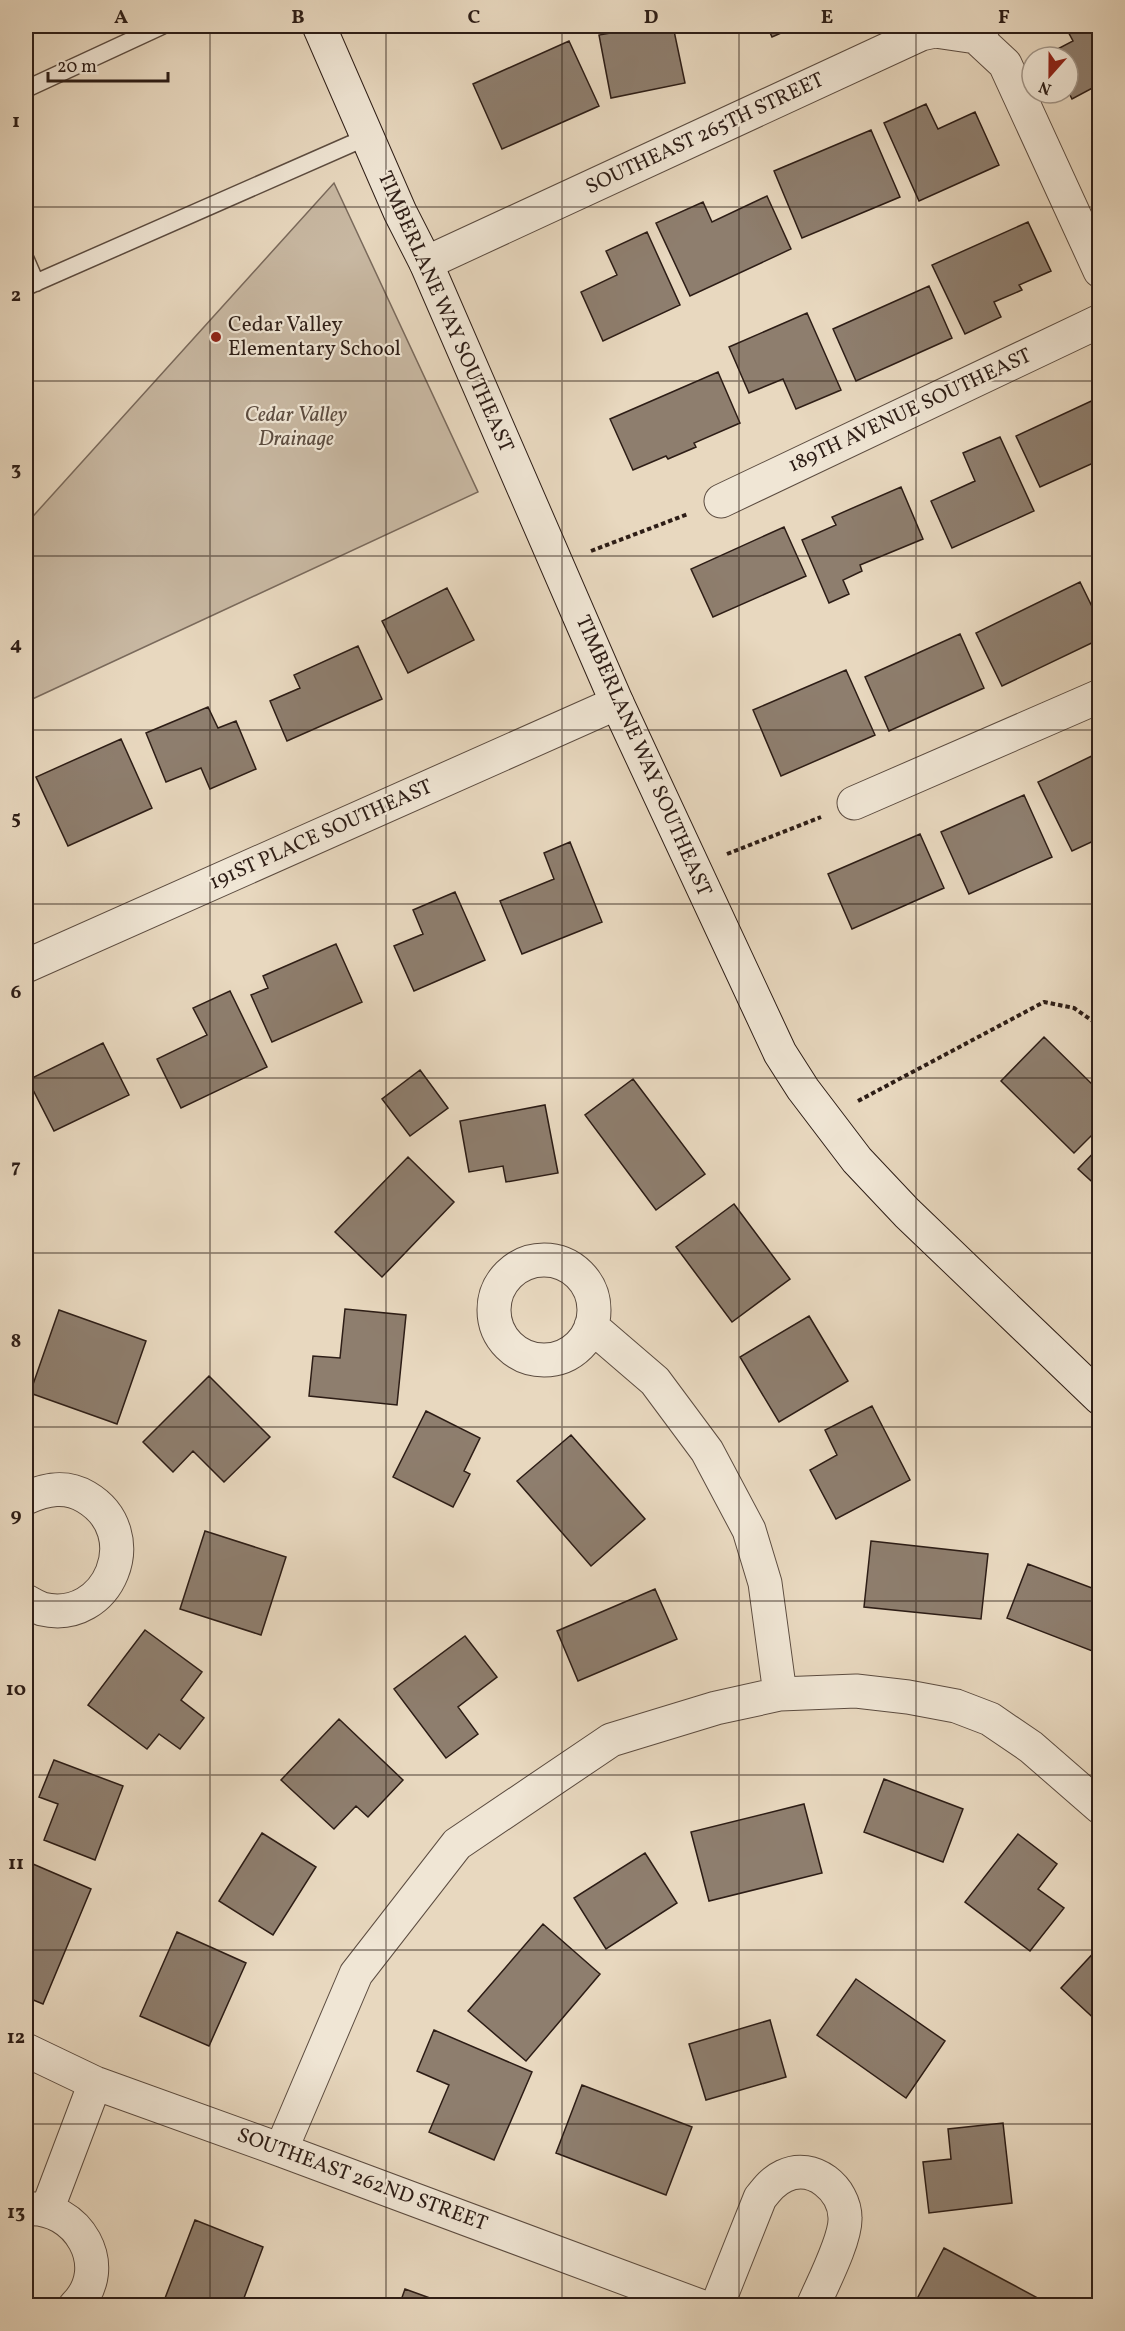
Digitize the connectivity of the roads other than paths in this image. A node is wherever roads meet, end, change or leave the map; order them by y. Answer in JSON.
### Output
{"nodes":[{"id":1,"x":162,"y":26,"type":"edge"},
{"id":2,"x":319,"y":26,"type":"edge"},
{"id":3,"x":980,"y":31,"type":"edge"},
{"id":4,"x":26,"y":89,"type":"edge"},
{"id":5,"x":367,"y":137,"type":"junction"},
{"id":6,"x":26,"y":260,"type":"edge"},
{"id":7,"x":426,"y":263,"type":"junction"},
{"id":8,"x":1100,"y":271,"type":"edge"},
{"id":9,"x":31,"y":285,"type":"edge"},
{"id":10,"x":1100,"y":321,"type":"edge"},
{"id":11,"x":722,"y":501,"type":"road end"},
{"id":12,"x":1100,"y":696,"type":"edge"},
{"id":13,"x":617,"y":703,"type":"junction"},
{"id":14,"x":854,"y":803,"type":"road end"},
{"id":15,"x":26,"y":966,"type":"edge"},
{"id":16,"x":591,"y":1326,"type":"dead end"},
{"id":17,"x":1100,"y":1398,"type":"edge"},
{"id":18,"x":26,"y":1498,"type":"edge"},
{"id":19,"x":26,"y":1601,"type":"edge"},
{"id":20,"x":780,"y":1694,"type":"junction"},
{"id":21,"x":1100,"y":1807,"type":"edge"},
{"id":22,"x":26,"y":2050,"type":"edge"},
{"id":23,"x":95,"y":2083,"type":"junction"},
{"id":24,"x":281,"y":2150,"type":"junction"},
{"id":25,"x":36,"y":2209,"type":"edge"},
{"id":26,"x":75,"y":2306,"type":"edge"},
{"id":27,"x":700,"y":2306,"type":"edge"},
{"id":28,"x":717,"y":2306,"type":"edge"},
{"id":29,"x":813,"y":2306,"type":"edge"}],
"edges":[{"from":1,"to":4,"type":"lane"},
{"from":2,"to":5,"type":"street","name":"TIMBERLANE WAY SOUTHEAST"},
{"from":3,"to":7,"type":"street","name":"SOUTHEAST 265TH STREET"},
{"from":3,"to":8,"type":"street"},
{"from":5,"to":7,"type":"street","name":"TIMBERLANE WAY SOUTHEAST"},
{"from":5,"to":9,"type":"lane"},
{"from":6,"to":9,"type":"lane"},
{"from":7,"to":13,"type":"street","name":"TIMBERLANE WAY SOUTHEAST"},
{"from":10,"to":11,"type":"street","name":"189TH AVENUE SOUTHEAST"},
{"from":12,"to":14,"type":"street"},
{"from":13,"to":15,"type":"street","name":"191ST PLACE SOUTHEAST"},
{"from":13,"to":17,"type":"street","name":"TIMBERLANE WAY SOUTHEAST"},
{"from":16,"to":20,"type":"street"},
{"from":18,"to":19,"type":"street"},
{"from":20,"to":21,"type":"street"},
{"from":20,"to":24,"type":"street"},
{"from":22,"to":23,"type":"street","name":"SOUTHEAST 262ND STREET"},
{"from":23,"to":24,"type":"street","name":"SOUTHEAST 262ND STREET"},
{"from":23,"to":25,"type":"street"},
{"from":24,"to":27,"type":"street","name":"SOUTHEAST 262ND STREET"},
{"from":25,"to":26,"type":"street"},
{"from":28,"to":29,"type":"street"}]}
